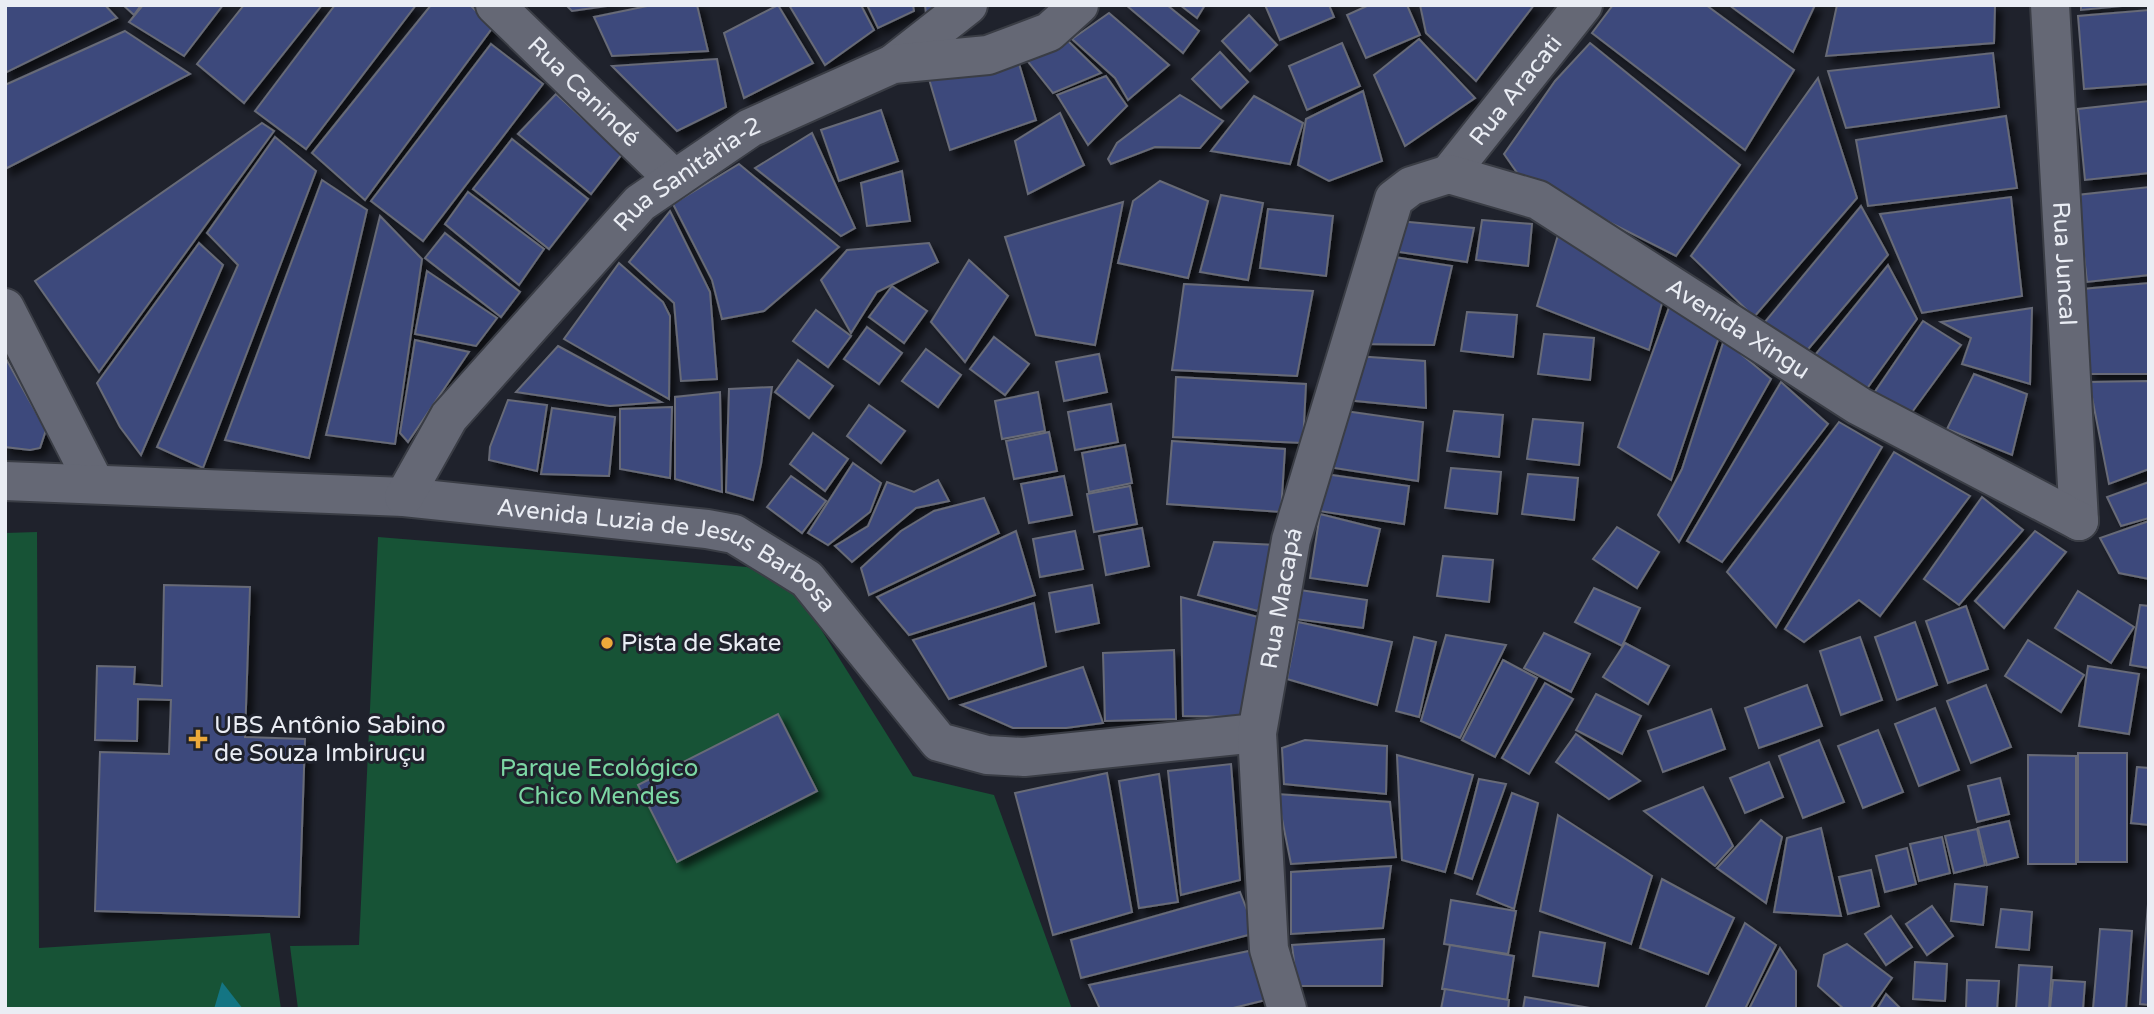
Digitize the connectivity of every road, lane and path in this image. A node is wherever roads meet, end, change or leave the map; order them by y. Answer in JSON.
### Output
{"nodes":[{"id":1,"x":495,"y":5,"type":"edge"},
{"id":2,"x":968,"y":5,"type":"edge"},
{"id":3,"x":1079,"y":5,"type":"edge"},
{"id":4,"x":1583,"y":5,"type":"edge"},
{"id":5,"x":2050,"y":5,"type":"edge"},
{"id":6,"x":893,"y":64,"type":"junction"},
{"id":7,"x":1449,"y":174,"type":"junction"},
{"id":8,"x":673,"y":178,"type":"junction"},
{"id":9,"x":5,"y":307,"type":"edge"},
{"id":10,"x":5,"y":481,"type":"edge"},
{"id":11,"x":96,"y":484,"type":"junction"},
{"id":12,"x":404,"y":497,"type":"junction"},
{"id":13,"x":2079,"y":521,"type":"joint"},
{"id":14,"x":1257,"y":733,"type":"junction"},
{"id":15,"x":1287,"y":1009,"type":"edge"}],
"edges":[{"from":1,"to":8,"type":"street","name":"Rua Canindé"},
{"from":2,"to":6,"type":"street"},
{"from":3,"to":6,"type":"street","name":"Rua Sanitária-2"},
{"from":4,"to":7,"type":"street","name":"Rua Aracati"},
{"from":5,"to":13,"type":"street","name":"Rua Juncal"},
{"from":6,"to":8,"type":"street","name":"Rua Sanitária-2"},
{"from":7,"to":13,"type":"street","name":"Avenida Xingu"},
{"from":7,"to":14,"type":"street","name":"Rua Macapá"},
{"from":8,"to":12,"type":"street","name":"Rua Sanitária-2"},
{"from":9,"to":11,"type":"street"},
{"from":10,"to":11,"type":"street","name":"Avenida Luzia de Jesus Barbosa"},
{"from":11,"to":12,"type":"street","name":"Avenida Luzia de Jesus Barbosa"},
{"from":12,"to":14,"type":"street","name":"Avenida Luzia de Jesus Barbosa"},
{"from":14,"to":15,"type":"street","name":"Rua Macapá"}]}
